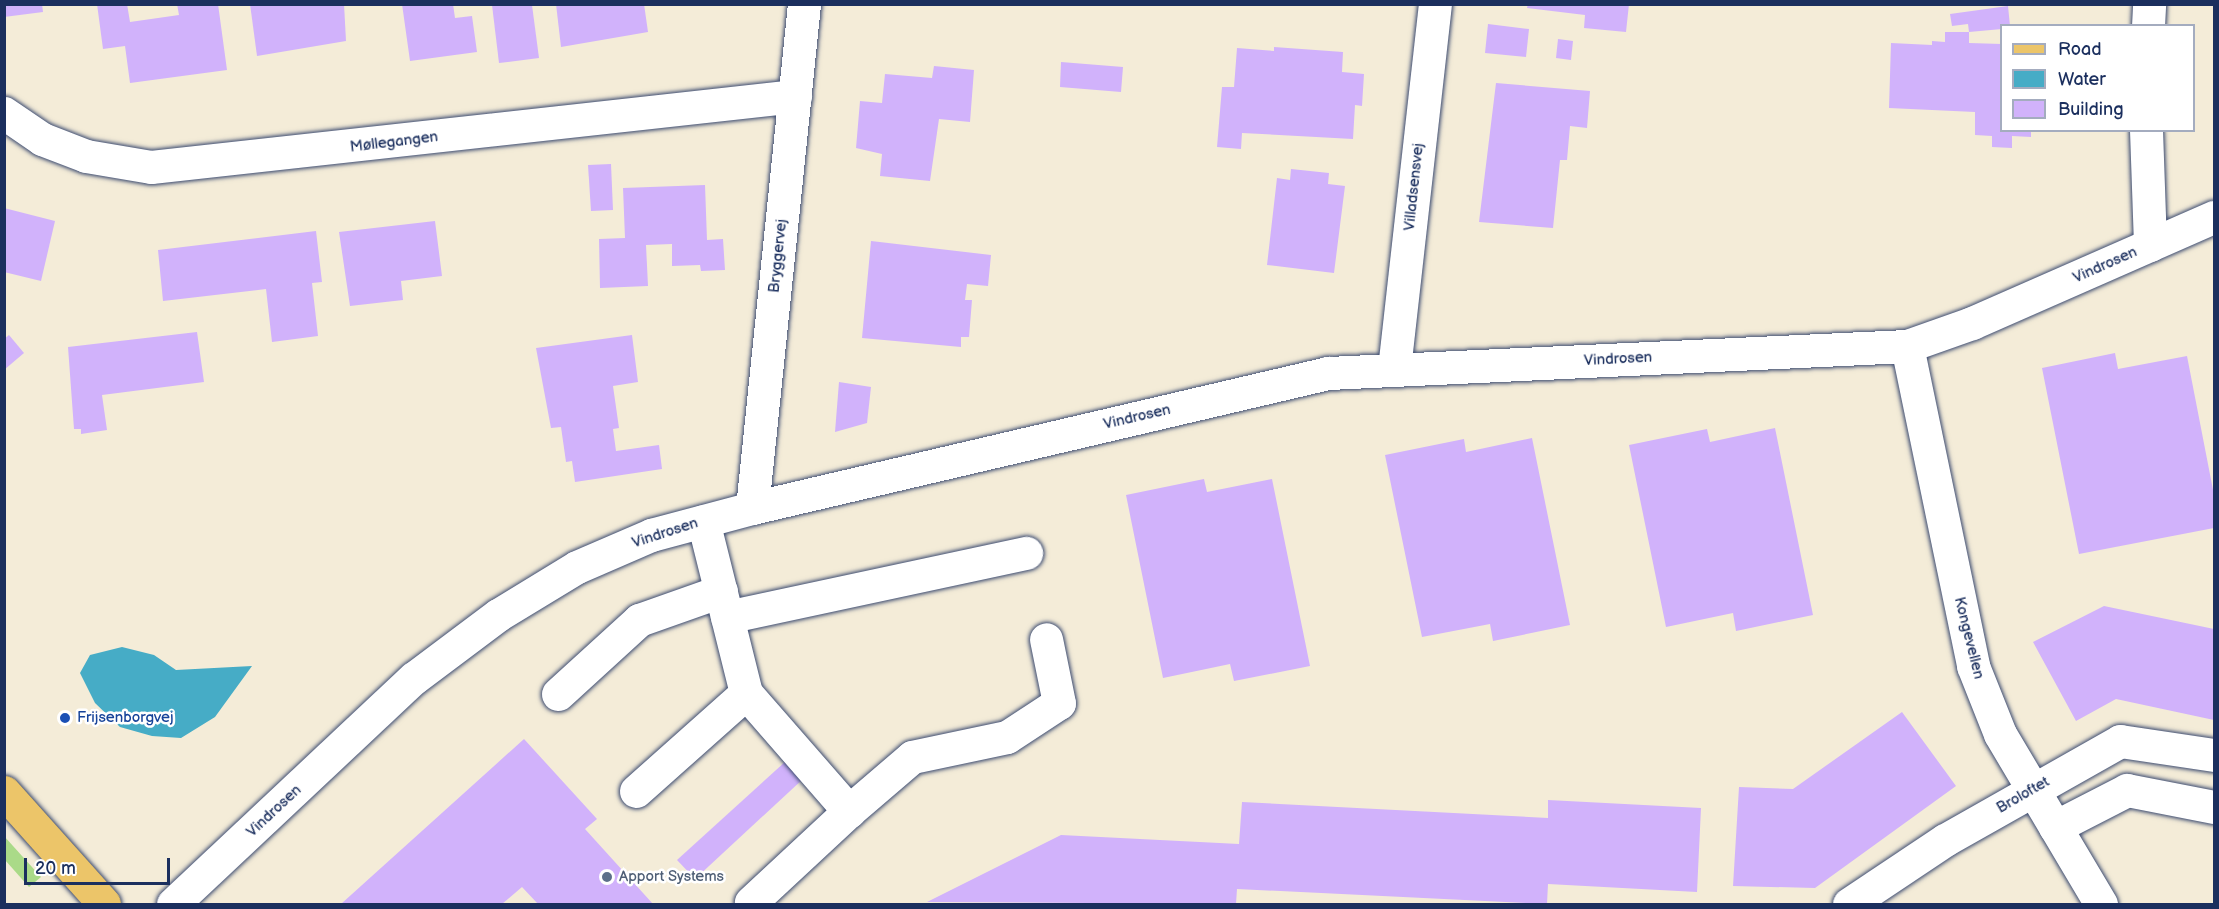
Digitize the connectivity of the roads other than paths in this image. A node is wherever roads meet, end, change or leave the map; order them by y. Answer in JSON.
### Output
{"nodes":[{"id":1,"x":804,"y":4,"type":"edge"},
{"id":2,"x":1435,"y":4,"type":"edge"},
{"id":3,"x":2149,"y":4,"type":"edge"},
{"id":4,"x":2148,"y":24,"type":"edge"},
{"id":5,"x":795,"y":96,"type":"junction"},
{"id":6,"x":4,"y":113,"type":"edge"},
{"id":7,"x":2146,"y":132,"type":"edge"},
{"id":8,"x":2214,"y":217,"type":"edge"},
{"id":9,"x":2150,"y":245,"type":"junction"},
{"id":10,"x":1907,"y":346,"type":"junction"},
{"id":11,"x":1394,"y":369,"type":"junction"},
{"id":12,"x":752,"y":508,"type":"junction"},
{"id":13,"x":703,"y":521,"type":"junction"},
{"id":14,"x":1026,"y":553,"type":"dead end"},
{"id":15,"x":724,"y":604,"type":"junction"},
{"id":16,"x":1046,"y":639,"type":"dead end"},
{"id":17,"x":746,"y":693,"type":"junction"},
{"id":18,"x":558,"y":694,"type":"dead end"},
{"id":19,"x":2214,"y":755,"type":"edge"},
{"id":20,"x":2032,"y":789,"type":"junction"},
{"id":21,"x":636,"y":791,"type":"dead end"},
{"id":22,"x":4,"y":792,"type":"edge"},
{"id":23,"x":2214,"y":807,"type":"edge"},
{"id":24,"x":849,"y":811,"type":"junction"},
{"id":25,"x":2055,"y":827,"type":"junction"},
{"id":26,"x":1865,"y":899,"type":"edge"},
{"id":27,"x":752,"y":902,"type":"dead end"},
{"id":28,"x":104,"y":904,"type":"edge"},
{"id":29,"x":173,"y":904,"type":"edge"},
{"id":30,"x":2101,"y":904,"type":"edge"}],
"edges":[{"from":1,"to":5,"type":"street","name":"Bryggervej"},
{"from":2,"to":11,"type":"street","name":"Villadsensvej"},
{"from":3,"to":4,"type":"street"},
{"from":5,"to":6,"type":"street","name":"Møllegangen"},
{"from":5,"to":12,"type":"street","name":"Bryggervej"},
{"from":7,"to":9,"type":"street"},
{"from":8,"to":9,"type":"street","name":"Vindrosen"},
{"from":9,"to":10,"type":"street","name":"Vindrosen"},
{"from":10,"to":11,"type":"street","name":"Vindrosen"},
{"from":10,"to":20,"type":"street","name":"Kongevellen"},
{"from":11,"to":12,"type":"street","name":"Vindrosen"},
{"from":12,"to":13,"type":"street","name":"Vindrosen"},
{"from":13,"to":15,"type":"street"},
{"from":13,"to":29,"type":"street","name":"Vindrosen"},
{"from":14,"to":15,"type":"street"},
{"from":15,"to":17,"type":"street"},
{"from":15,"to":18,"type":"street"},
{"from":16,"to":24,"type":"street"},
{"from":17,"to":21,"type":"street"},
{"from":17,"to":24,"type":"street"},
{"from":19,"to":20,"type":"street","name":"Broloftet"},
{"from":20,"to":25,"type":"street","name":"Kongevellen"},
{"from":20,"to":26,"type":"street","name":"Broloftet"},
{"from":22,"to":28,"type":"main road"},
{"from":23,"to":25,"type":"street"},
{"from":24,"to":27,"type":"street"},
{"from":25,"to":30,"type":"street","name":"Kongevellen"}]}
